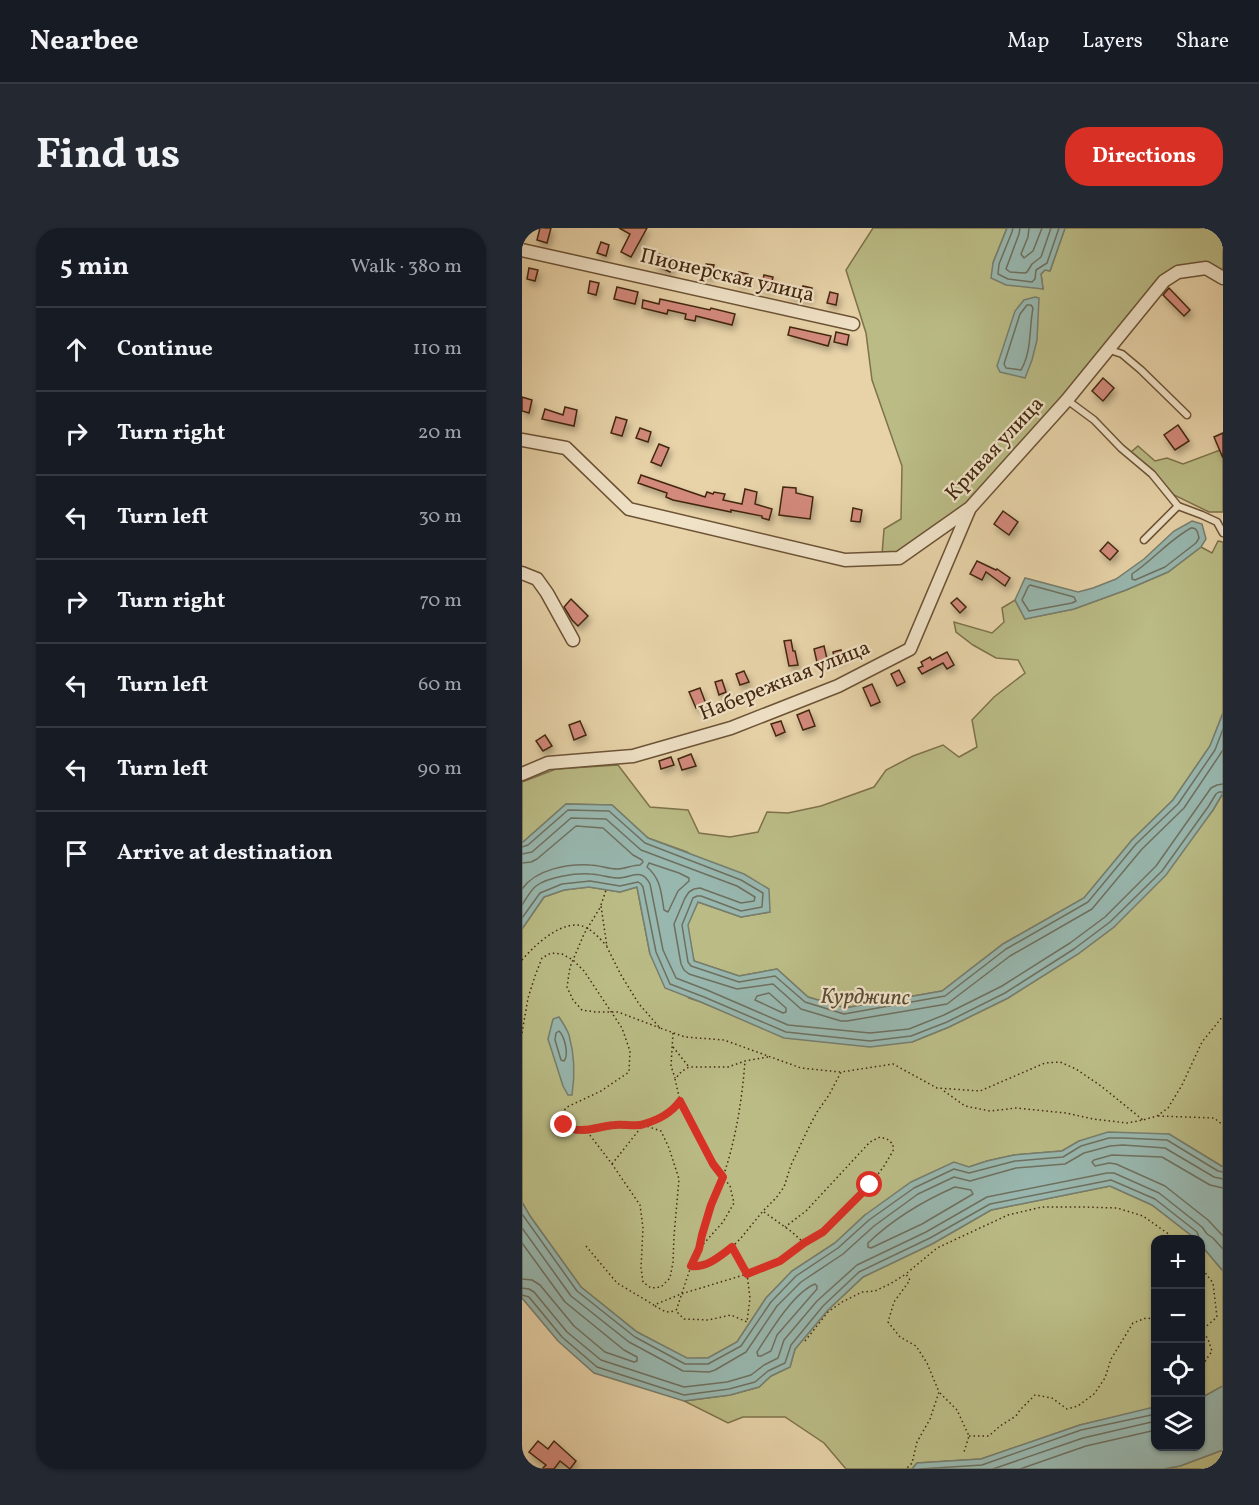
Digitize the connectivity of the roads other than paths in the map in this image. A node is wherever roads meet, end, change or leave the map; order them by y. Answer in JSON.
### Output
{"nodes":[{"id":1,"x":522,"y":250,"type":"edge"},
{"id":2,"x":1223,"y":278,"type":"edge"},
{"id":3,"x":853,"y":324,"type":"dead end"},
{"id":4,"x":1110,"y":350,"type":"junction"},
{"id":5,"x":1067,"y":400,"type":"junction"},
{"id":6,"x":1187,"y":415,"type":"dead end"},
{"id":7,"x":522,"y":440,"type":"edge"},
{"id":8,"x":1178,"y":506,"type":"junction"},
{"id":9,"x":970,"y":508,"type":"junction"},
{"id":10,"x":1223,"y":533,"type":"edge"},
{"id":11,"x":1144,"y":540,"type":"dead end"},
{"id":12,"x":522,"y":573,"type":"edge"},
{"id":13,"x":573,"y":640,"type":"dead end"},
{"id":14,"x":522,"y":774,"type":"edge"}],
"edges":[{"from":1,"to":3,"type":"street","name":"Пионерская улица"},
{"from":2,"to":4,"type":"street","name":"Кривая улица"},
{"from":4,"to":5,"type":"street","name":"Кривая улица"},
{"from":4,"to":6,"type":"lane"},
{"from":5,"to":8,"type":"lane"},
{"from":5,"to":9,"type":"street","name":"Кривая улица"},
{"from":7,"to":9,"type":"street","name":"Кривая улица"},
{"from":8,"to":10,"type":"lane"},
{"from":8,"to":11,"type":"lane"},
{"from":9,"to":14,"type":"street","name":"Набережная улица"},
{"from":12,"to":13,"type":"street"}]}
